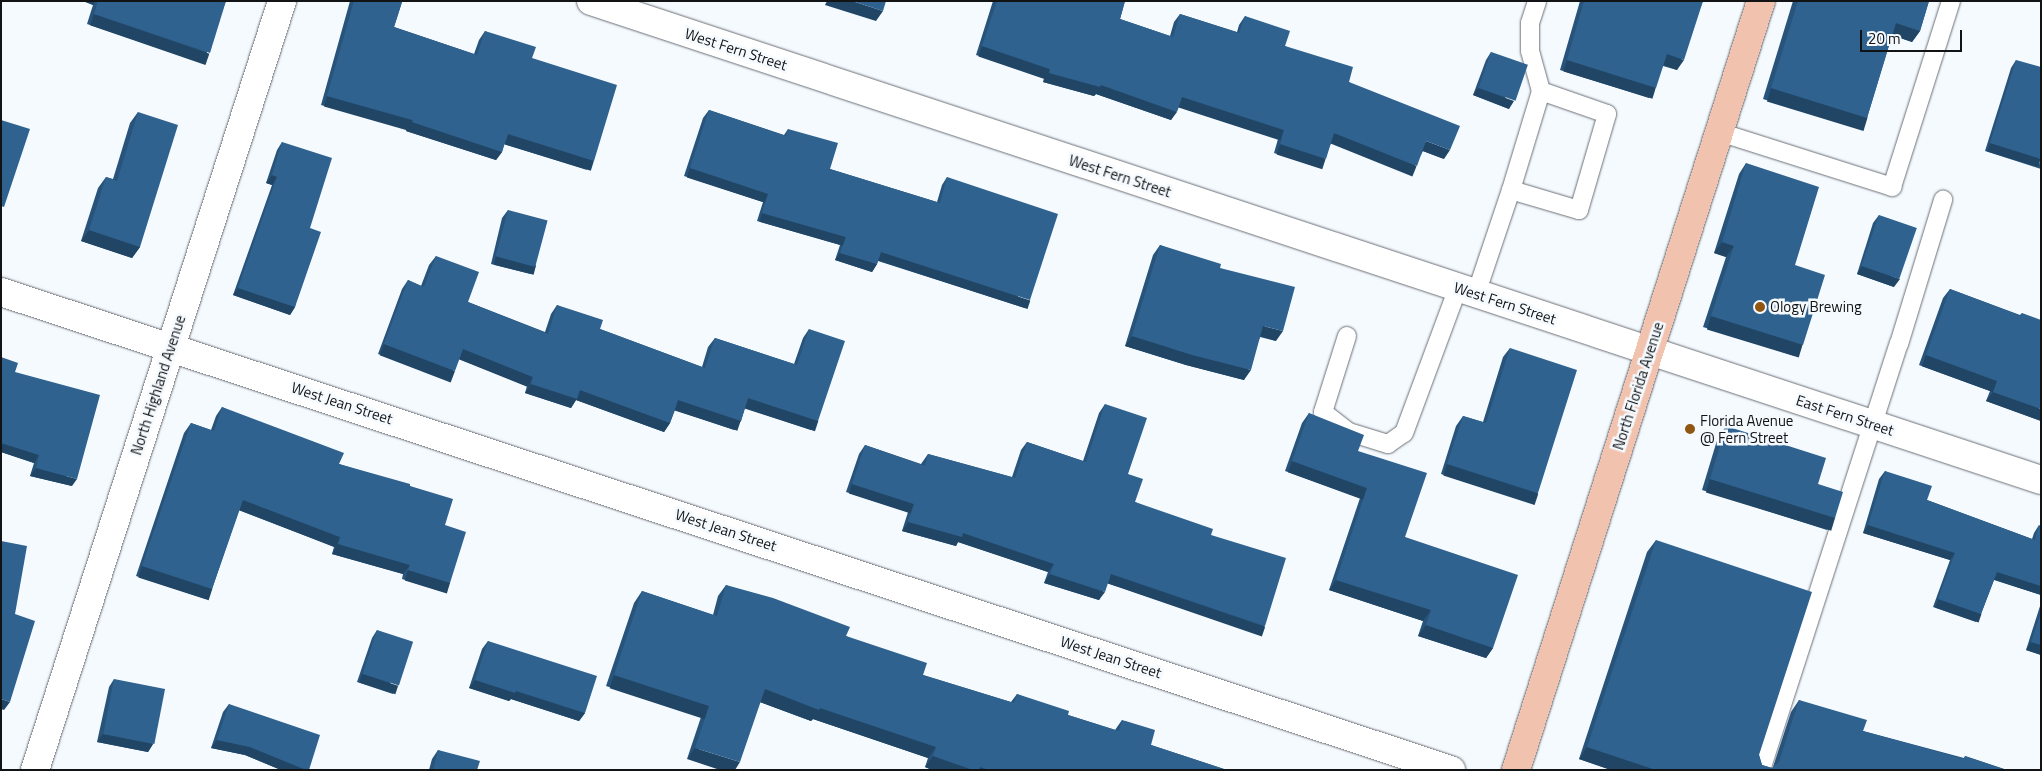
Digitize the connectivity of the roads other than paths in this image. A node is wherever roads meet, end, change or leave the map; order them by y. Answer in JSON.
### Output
{"nodes":[{"id":1,"x":282,"y":1,"type":"edge"},
{"id":2,"x":591,"y":1,"type":"edge"},
{"id":3,"x":1537,"y":1,"type":"edge"},
{"id":4,"x":1761,"y":1,"type":"edge"},
{"id":5,"x":1951,"y":1,"type":"edge"},
{"id":6,"x":1540,"y":91,"type":"junction"},
{"id":7,"x":1719,"y":132,"type":"junction"},
{"id":8,"x":1511,"y":190,"type":"junction"},
{"id":9,"x":1943,"y":200,"type":"dead end"},
{"id":10,"x":1467,"y":291,"type":"junction"},
{"id":11,"x":1,"y":292,"type":"edge"},
{"id":12,"x":1347,"y":336,"type":"dead end"},
{"id":13,"x":170,"y":346,"type":"junction"},
{"id":14,"x":1649,"y":351,"type":"junction"},
{"id":15,"x":1872,"y":424,"type":"junction"},
{"id":16,"x":2041,"y":480,"type":"edge"},
{"id":17,"x":35,"y":770,"type":"edge"},
{"id":18,"x":1451,"y":770,"type":"edge"},
{"id":19,"x":1516,"y":770,"type":"edge"},
{"id":20,"x":1761,"y":770,"type":"edge"}],
"edges":[{"from":1,"to":13,"type":"street","name":"North Highland Avenue"},
{"from":2,"to":10,"type":"street","name":"West Fern Street"},
{"from":3,"to":6,"type":"lane"},
{"from":4,"to":7,"type":"main road","name":"North Florida Avenue"},
{"from":5,"to":7,"type":"lane"},
{"from":6,"to":8,"type":"lane"},
{"from":6,"to":8,"type":"lane"},
{"from":7,"to":14,"type":"main road","name":"North Florida Avenue"},
{"from":8,"to":10,"type":"lane"},
{"from":9,"to":15,"type":"lane"},
{"from":10,"to":12,"type":"lane"},
{"from":10,"to":14,"type":"street","name":"West Fern Street"},
{"from":11,"to":13,"type":"street","name":"West Jean Street"},
{"from":13,"to":17,"type":"street","name":"North Highland Avenue"},
{"from":13,"to":18,"type":"street","name":"West Jean Street"},
{"from":14,"to":15,"type":"street","name":"East Fern Street"},
{"from":14,"to":19,"type":"main road","name":"North Florida Avenue"},
{"from":15,"to":16,"type":"street","name":"East Fern Street"},
{"from":15,"to":20,"type":"lane"}]}
